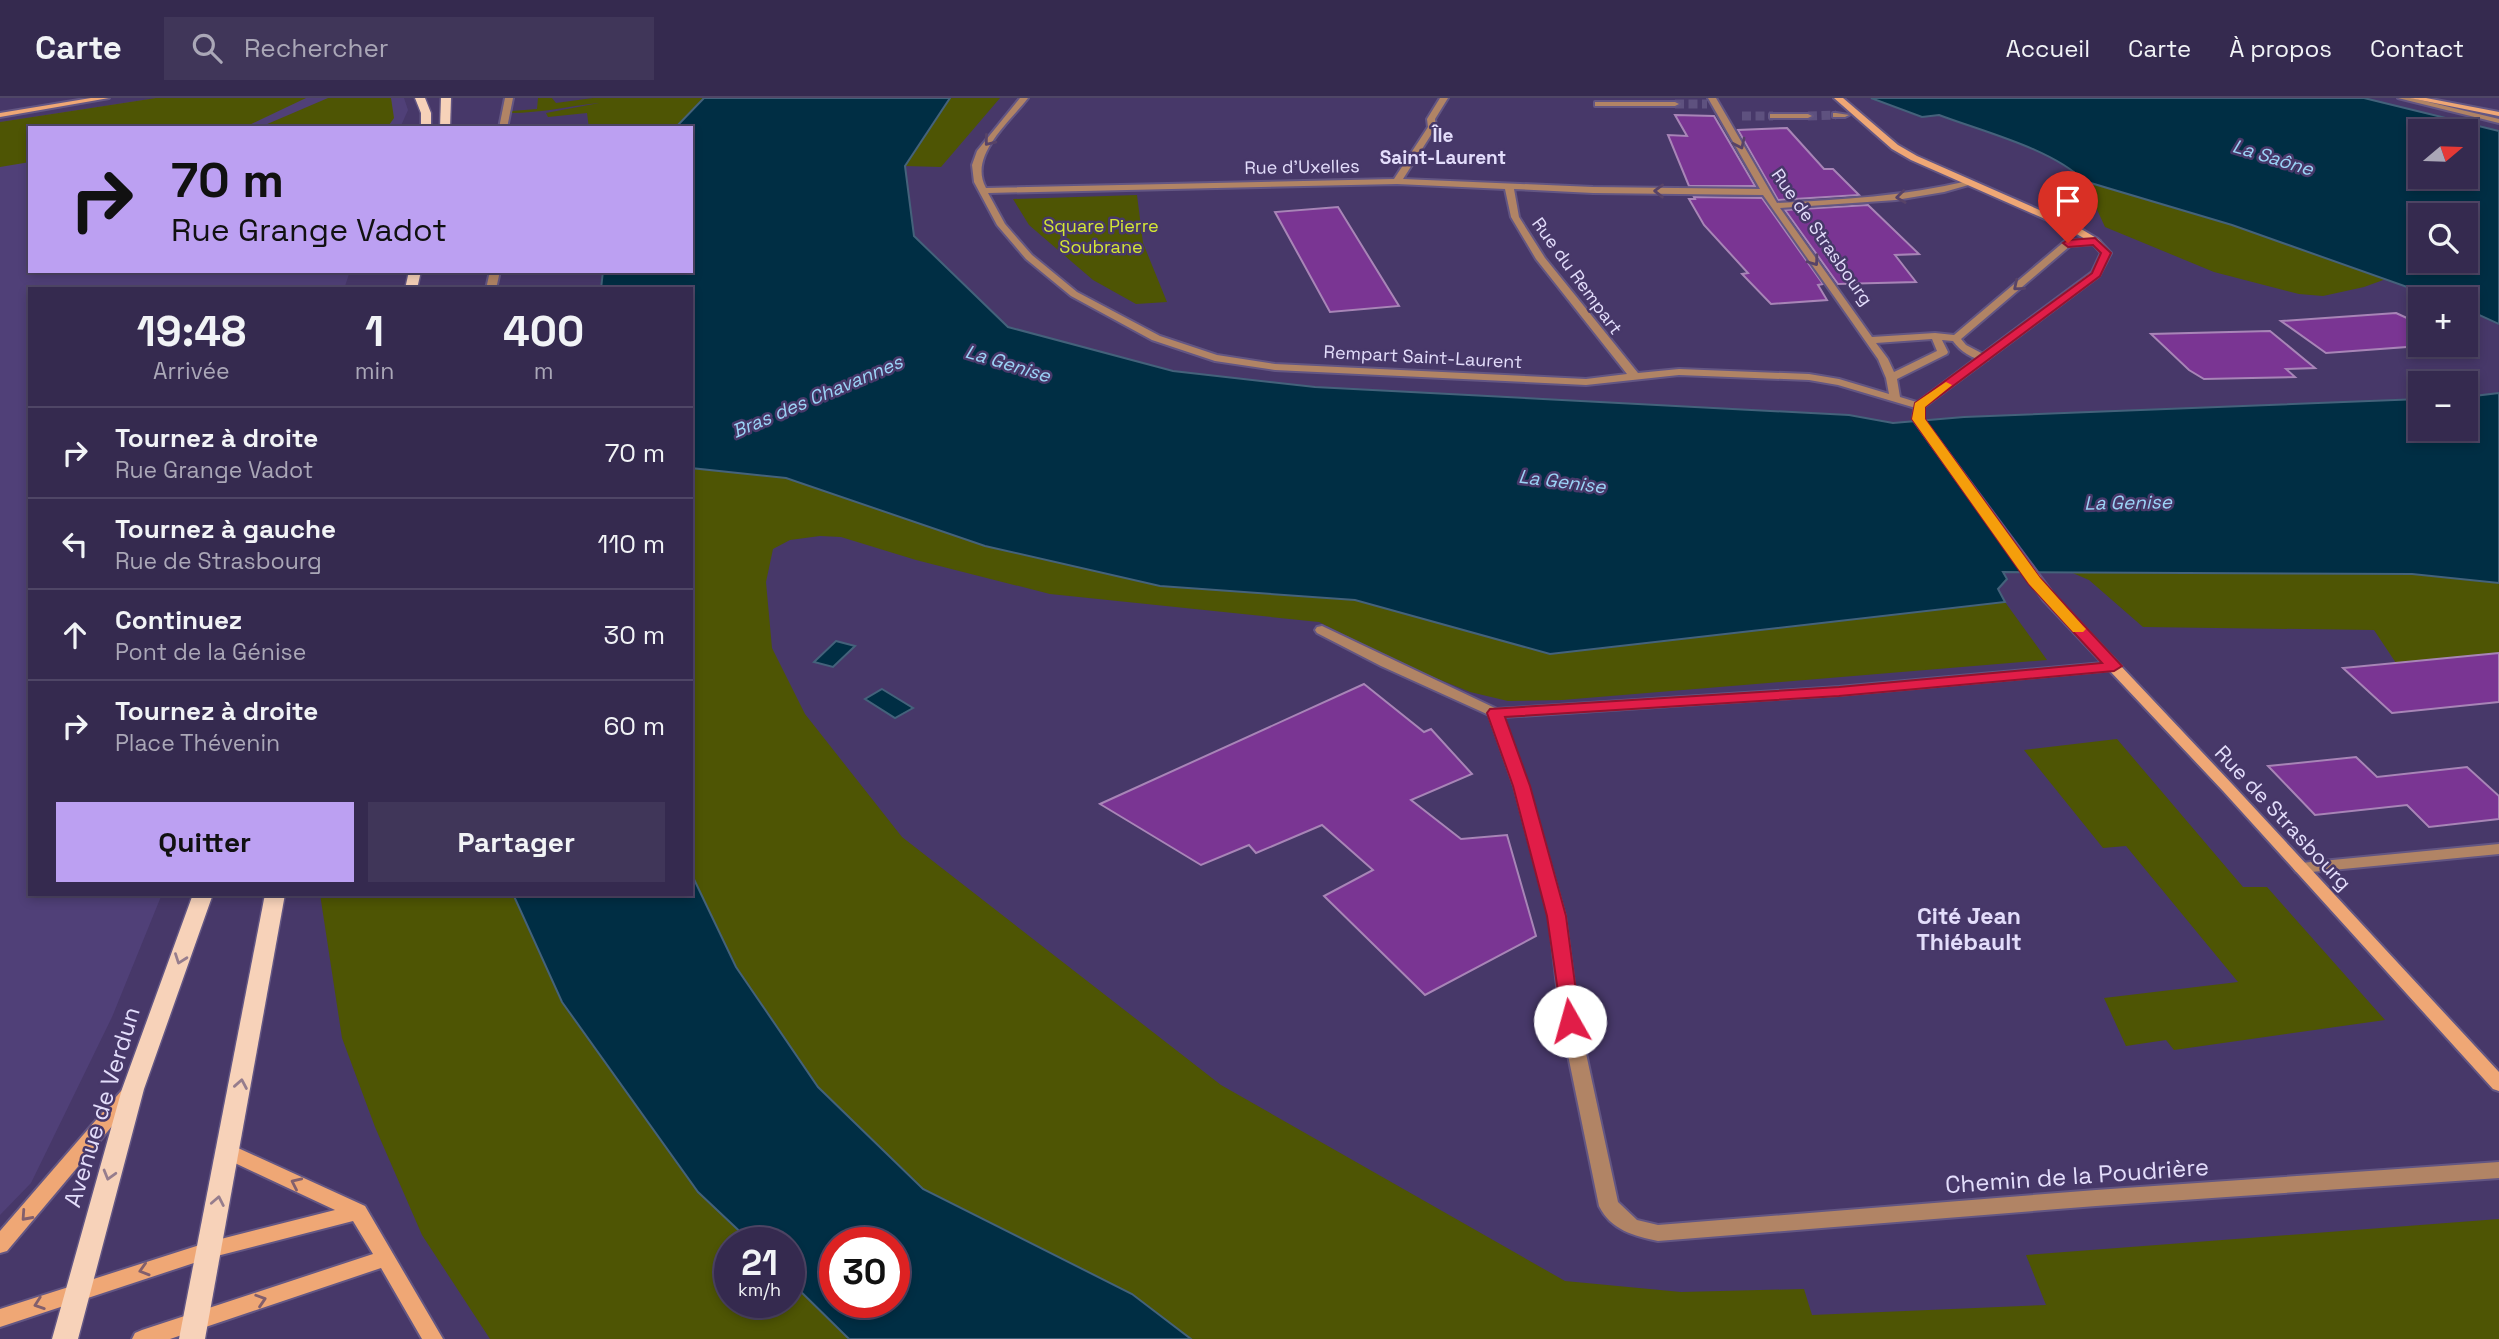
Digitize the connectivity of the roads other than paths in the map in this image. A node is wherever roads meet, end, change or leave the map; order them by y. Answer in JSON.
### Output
{"nodes":[{"id":1,"x":58,"y":98,"type":"edge"},
{"id":2,"x":105,"y":98,"type":"edge"},
{"id":3,"x":420,"y":98,"type":"edge"},
{"id":4,"x":446,"y":98,"type":"edge"},
{"id":5,"x":509,"y":98,"type":"edge"},
{"id":6,"x":1024,"y":98,"type":"edge"},
{"id":7,"x":1444,"y":98,"type":"edge"},
{"id":8,"x":1838,"y":98,"type":"tunnel mouth"},
{"id":9,"x":2402,"y":98,"type":"edge"},
{"id":10,"x":2414,"y":98,"type":"edge"},
{"id":11,"x":1712,"y":102,"type":"edge"},
{"id":12,"x":1598,"y":104,"type":"dead end"},
{"id":13,"x":1675,"y":104,"type":"dead end"},
{"id":14,"x":0,"y":107,"type":"edge"},
{"id":15,"x":2499,"y":114,"type":"edge"},
{"id":16,"x":0,"y":115,"type":"edge"},
{"id":17,"x":1773,"y":116,"type":"tunnel mouth"},
{"id":18,"x":1808,"y":116,"type":"tunnel mouth"},
{"id":19,"x":2499,"y":121,"type":"edge"},
{"id":20,"x":426,"y":126,"type":"edge"},
{"id":21,"x":445,"y":126,"type":"edge"},
{"id":22,"x":503,"y":126,"type":"edge"},
{"id":23,"x":1397,"y":181,"type":"junction"},
{"id":24,"x":1968,"y":184,"type":"junction"},
{"id":25,"x":1509,"y":187,"type":"junction"},
{"id":26,"x":983,"y":191,"type":"junction"},
{"id":27,"x":1765,"y":192,"type":"junction"},
{"id":28,"x":1774,"y":205,"type":"junction"},
{"id":29,"x":2095,"y":242,"type":"junction"},
{"id":30,"x":1935,"y":336,"type":"junction"},
{"id":31,"x":1956,"y":338,"type":"junction"},
{"id":32,"x":1871,"y":340,"type":"junction"},
{"id":33,"x":1983,"y":358,"type":"junction"},
{"id":34,"x":1635,"y":376,"type":"junction"},
{"id":35,"x":1891,"y":378,"type":"junction"},
{"id":36,"x":1895,"y":398,"type":"junction"},
{"id":37,"x":1919,"y":412,"type":"junction"},
{"id":38,"x":1322,"y":630,"type":"dead end"},
{"id":39,"x":2114,"y":666,"type":"junction"},
{"id":40,"x":1495,"y":713,"type":"junction"},
{"id":41,"x":2499,"y":849,"type":"edge"},
{"id":42,"x":2301,"y":868,"type":"junction"},
{"id":43,"x":202,"y":896,"type":"edge"},
{"id":44,"x":275,"y":896,"type":"edge"},
{"id":45,"x":2499,"y":1084,"type":"edge"},
{"id":46,"x":133,"y":1089,"type":"junction"},
{"id":47,"x":228,"y":1151,"type":"junction"},
{"id":48,"x":2499,"y":1170,"type":"edge"},
{"id":49,"x":358,"y":1212,"type":"junction"},
{"id":50,"x":0,"y":1245,"type":"edge"},
{"id":51,"x":209,"y":1250,"type":"junction"},
{"id":52,"x":384,"y":1259,"type":"junction"},
{"id":53,"x":78,"y":1291,"type":"junction"},
{"id":54,"x":0,"y":1318,"type":"edge"},
{"id":55,"x":194,"y":1330,"type":"edge"},
{"id":56,"x":65,"y":1339,"type":"edge"},
{"id":57,"x":142,"y":1339,"type":"edge"},
{"id":58,"x":433,"y":1339,"type":"edge"}],
"edges":[{"from":1,"to":14,"type":"main road"},
{"from":2,"to":16,"type":"main road"},
{"from":3,"to":20,"type":"main road"},
{"from":4,"to":21,"type":"main road"},
{"from":5,"to":22,"type":"street"},
{"from":6,"to":26,"type":"street","name":"Rempart Saint-Laurent","one_way":true},
{"from":7,"to":23,"type":"street"},
{"from":8,"to":24,"type":"main road"},
{"from":9,"to":19,"type":"street"},
{"from":10,"to":15,"type":"main road"},
{"from":11,"to":27,"type":"street","name":"Rue de Strasbourg","one_way":true},
{"from":12,"to":13,"type":"street"},
{"from":17,"to":18,"type":"street"},
{"from":23,"to":25,"type":"street","name":"Rue d'Uxelles"},
{"from":23,"to":26,"type":"street","name":"Rue d'Uxelles"},
{"from":24,"to":28,"type":"street","one_way":true},
{"from":24,"to":29,"type":"main road"},
{"from":27,"to":25,"type":"street","name":"Rue d'Uxelles","one_way":true},
{"from":25,"to":34,"type":"street","name":"Rue du Rempart"},
{"from":26,"to":34,"type":"street","name":"Rempart Saint-Laurent"},
{"from":27,"to":28,"type":"street","name":"Rue de Strasbourg"},
{"from":28,"to":32,"type":"street","name":"Rue de Strasbourg","one_way":true},
{"from":29,"to":31,"type":"street","one_way":true},
{"from":29,"to":33,"type":"main road"},
{"from":30,"to":31,"type":"street"},
{"from":30,"to":32,"type":"street"},
{"from":30,"to":35,"type":"street"},
{"from":31,"to":33,"type":"street"},
{"from":32,"to":35,"type":"street","name":"Rue de Strasbourg"},
{"from":33,"to":37,"type":"main road"},
{"from":34,"to":36,"type":"street","name":"Rempart Saint-Laurent"},
{"from":35,"to":36,"type":"street","name":"Rue de Strasbourg"},
{"from":36,"to":37,"type":"street","name":"Rempart Saint-Laurent"},
{"from":37,"to":39,"type":"main road","name":"Rue de Strasbourg"},
{"from":38,"to":40,"type":"street"},
{"from":39,"to":40,"type":"street"},
{"from":39,"to":42,"type":"main road","name":"Rue de Strasbourg"},
{"from":40,"to":48,"type":"street","name":"Chemin de la Poudrière"},
{"from":41,"to":42,"type":"street"},
{"from":42,"to":45,"type":"main road","name":"Rue de Strasbourg"},
{"from":43,"to":46,"type":"main road","name":"Avenue de Verdun","one_way":true},
{"from":47,"to":44,"type":"main road","one_way":true},
{"from":46,"to":50,"type":"main road","one_way":true},
{"from":46,"to":53,"type":"main road","name":"Avenue de Verdun","one_way":true},
{"from":49,"to":47,"type":"main road","one_way":true},
{"from":51,"to":47,"type":"main road","one_way":true},
{"from":49,"to":51,"type":"main road"},
{"from":49,"to":52,"type":"main road"},
{"from":51,"to":53,"type":"main road","one_way":true},
{"from":51,"to":55,"type":"main road"},
{"from":55,"to":52,"type":"main road","one_way":true},
{"from":52,"to":58,"type":"main road"},
{"from":53,"to":54,"type":"main road","one_way":true},
{"from":53,"to":56,"type":"main road","name":"Avenue de Verdun"},
{"from":55,"to":57,"type":"main road"}]}
